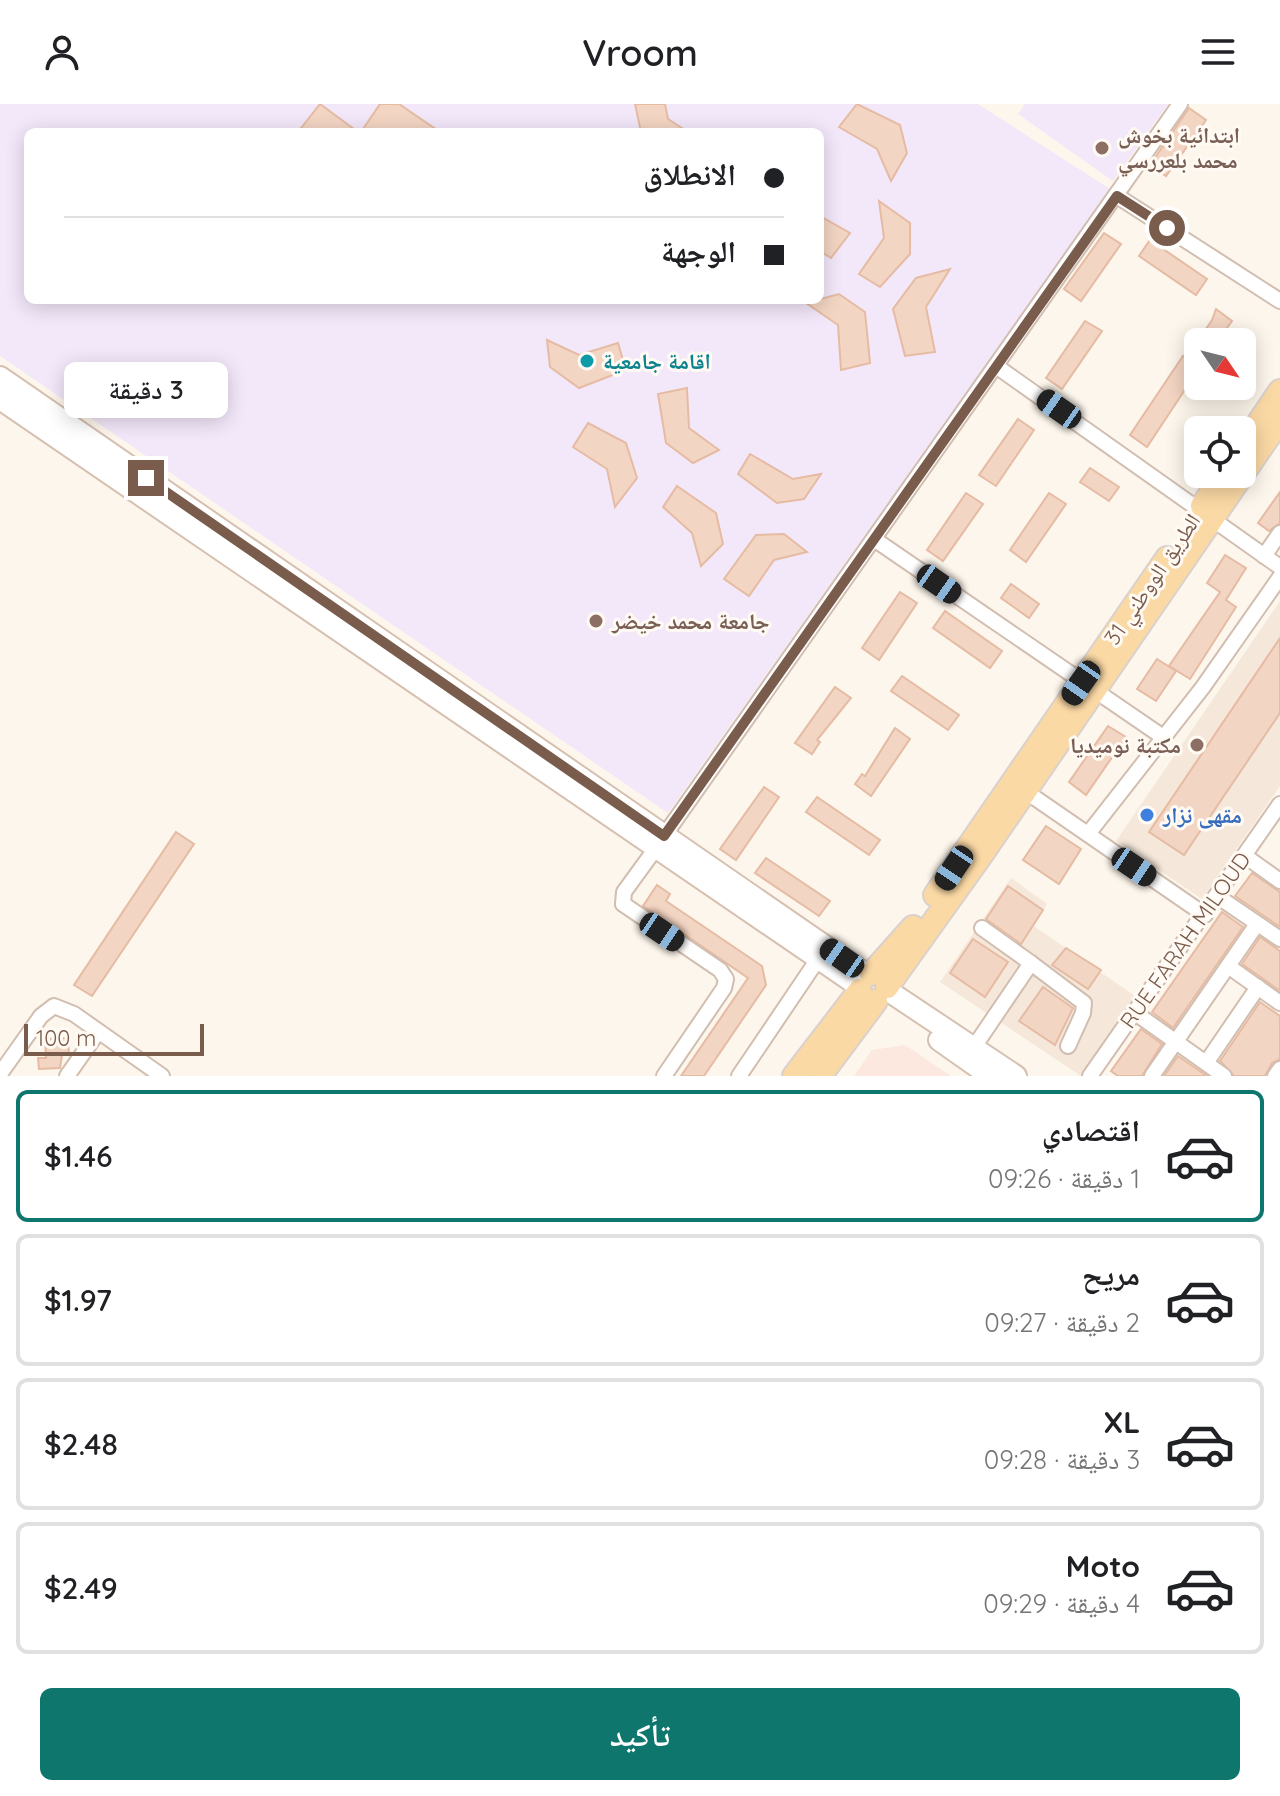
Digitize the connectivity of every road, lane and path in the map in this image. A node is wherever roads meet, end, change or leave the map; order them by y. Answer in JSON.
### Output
{"nodes":[{"id":1,"x":1180,"y":104,"type":"edge"},
{"id":2,"x":1117,"y":196,"type":"junction"},
{"id":3,"x":1280,"y":301,"type":"edge"},
{"id":4,"x":996,"y":366,"type":"junction"},
{"id":5,"x":0,"y":377,"type":"edge"},
{"id":6,"x":1280,"y":391,"type":"edge"},
{"id":7,"x":0,"y":399,"type":"edge"},
{"id":8,"x":1280,"y":420,"type":"edge"},
{"id":9,"x":1256,"y":426,"type":"edge"},
{"id":10,"x":1218,"y":488,"type":"edge"},
{"id":11,"x":1206,"y":514,"type":"junction"},
{"id":12,"x":1280,"y":533,"type":"edge"},
{"id":13,"x":874,"y":539,"type":"junction"},
{"id":14,"x":1264,"y":556,"type":"junction"},
{"id":15,"x":1280,"y":567,"type":"edge"},
{"id":16,"x":1280,"y":577,"type":"edge"},
{"id":17,"x":1088,"y":688,"type":"junction"},
{"id":18,"x":1163,"y":737,"type":"junction"},
{"id":19,"x":1025,"y":791,"type":"junction"},
{"id":20,"x":1280,"y":804,"type":"edge"},
{"id":21,"x":1088,"y":834,"type":"junction"},
{"id":22,"x":660,"y":842,"type":"junction"},
{"id":23,"x":1245,"y":856,"type":"junction"},
{"id":24,"x":1280,"y":881,"type":"edge"},
{"id":25,"x":1217,"y":896,"type":"junction"},
{"id":26,"x":1205,"y":915,"type":"junction"},
{"id":27,"x":1257,"y":924,"type":"junction"},
{"id":28,"x":982,"y":928,"type":"dead end"},
{"id":29,"x":1280,"y":939,"type":"edge"},
{"id":30,"x":818,"y":959,"type":"junction"},
{"id":31,"x":1031,"y":963,"type":"junction"},
{"id":32,"x":1228,"y":966,"type":"junction"},
{"id":33,"x":1258,"y":987,"type":"junction"},
{"id":34,"x":874,"y":988,"type":"junction"},
{"id":35,"x":1280,"y":1003,"type":"edge"},
{"id":36,"x":1134,"y":1012,"type":"junction"},
{"id":37,"x":98,"y":1032,"type":"junction"},
{"id":38,"x":1175,"y":1042,"type":"junction"},
{"id":39,"x":1068,"y":1046,"type":"dead end"},
{"id":40,"x":974,"y":1047,"type":"junction"},
{"id":41,"x":1206,"y":1063,"type":"junction"},
{"id":42,"x":1280,"y":1069,"type":"edge"},
{"id":43,"x":1097,"y":1073,"type":"edge"},
{"id":44,"x":0,"y":1074,"type":"edge"},
{"id":45,"x":67,"y":1076,"type":"edge"},
{"id":46,"x":162,"y":1076,"type":"edge"},
{"id":47,"x":664,"y":1076,"type":"edge"},
{"id":48,"x":739,"y":1076,"type":"edge"},
{"id":49,"x":794,"y":1076,"type":"edge"},
{"id":50,"x":820,"y":1076,"type":"edge"},
{"id":51,"x":990,"y":1076,"type":"edge"},
{"id":52,"x":1016,"y":1076,"type":"edge"},
{"id":53,"x":1152,"y":1076,"type":"edge"},
{"id":54,"x":1224,"y":1076,"type":"edge"},
{"id":55,"x":1275,"y":1076,"type":"edge"}],
"edges":[{"from":1,"to":2,"type":"street"},
{"from":2,"to":3,"type":"street"},
{"from":2,"to":4,"type":"street"},
{"from":4,"to":11,"type":"street"},
{"from":4,"to":13,"type":"street"},
{"from":5,"to":22,"type":"main road"},
{"from":6,"to":9,"type":"main road"},
{"from":7,"to":22,"type":"main road"},
{"from":8,"to":11,"type":"main road"},
{"from":10,"to":11,"type":"main road","name":"الطريق الووطني 31"},
{"from":11,"to":14,"type":"street"},
{"from":11,"to":17,"type":"main road"},
{"from":12,"to":14,"type":"street"},
{"from":13,"to":17,"type":"street"},
{"from":13,"to":22,"type":"street"},
{"from":14,"to":15,"type":"street"},
{"from":16,"to":18,"type":"street"},
{"from":17,"to":18,"type":"street"},
{"from":17,"to":19,"type":"main road"},
{"from":17,"to":34,"type":"main road"},
{"from":18,"to":21,"type":"street"},
{"from":19,"to":21,"type":"street"},
{"from":19,"to":34,"type":"main road"},
{"from":20,"to":23,"type":"street","name":"RUE FARAH MILOUD"},
{"from":21,"to":26,"type":"street"},
{"from":22,"to":30,"type":"main road"},
{"from":22,"to":34,"type":"main road"},
{"from":22,"to":47,"type":"street"},
{"from":23,"to":24,"type":"street"},
{"from":23,"to":25,"type":"street","name":"RUE FARAH MILOUD"},
{"from":25,"to":26,"type":"street","name":"RUE FARAH MILOUD"},
{"from":25,"to":27,"type":"street"},
{"from":26,"to":36,"type":"street","name":"RUE FARAH MILOUD"},
{"from":27,"to":29,"type":"street"},
{"from":27,"to":32,"type":"street"},
{"from":28,"to":31,"type":"street"},
{"from":30,"to":34,"type":"main road"},
{"from":30,"to":48,"type":"street"},
{"from":31,"to":39,"type":"street"},
{"from":31,"to":40,"type":"street"},
{"from":32,"to":33,"type":"street"},
{"from":32,"to":38,"type":"street"},
{"from":33,"to":35,"type":"street"},
{"from":33,"to":41,"type":"street"},
{"from":34,"to":40,"type":"main road"},
{"from":34,"to":49,"type":"main road"},
{"from":34,"to":50,"type":"main road"},
{"from":34,"to":51,"type":"main road"},
{"from":36,"to":38,"type":"street"},
{"from":36,"to":43,"type":"street","name":"RUE FARAH MILOUD"},
{"from":37,"to":44,"type":"street"},
{"from":37,"to":45,"type":"street"},
{"from":37,"to":46,"type":"street"},
{"from":38,"to":41,"type":"street"},
{"from":38,"to":53,"type":"street"},
{"from":40,"to":52,"type":"main road"},
{"from":41,"to":54,"type":"street"},
{"from":42,"to":55,"type":"street"}]}
